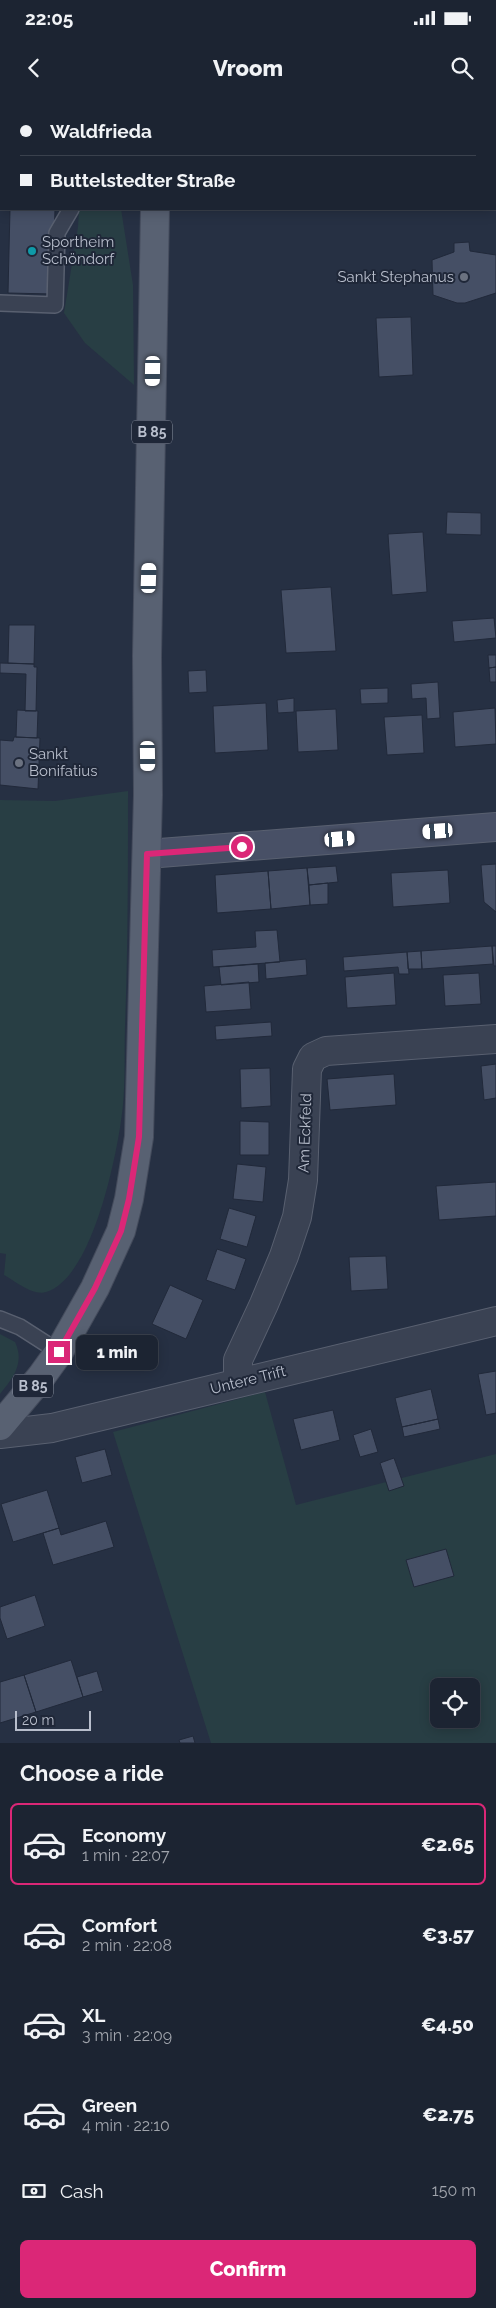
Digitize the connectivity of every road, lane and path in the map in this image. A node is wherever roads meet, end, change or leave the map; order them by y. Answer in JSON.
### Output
{"nodes":[{"id":1,"x":70,"y":210,"type":"edge"},
{"id":2,"x":155,"y":210,"type":"edge"},
{"id":3,"x":0,"y":303,"type":"edge"},
{"id":4,"x":496,"y":826,"type":"edge"},
{"id":5,"x":147,"y":854,"type":"junction"},
{"id":6,"x":496,"y":1039,"type":"edge"},
{"id":7,"x":0,"y":1319,"type":"edge"},
{"id":8,"x":496,"y":1321,"type":"edge"},
{"id":9,"x":59,"y":1352,"type":"junction"},
{"id":10,"x":238,"y":1382,"type":"junction"},
{"id":11,"x":0,"y":1426,"type":"edge"},
{"id":12,"x":0,"y":1434,"type":"edge"}],
"edges":[{"from":1,"to":3,"type":"lane"},
{"from":2,"to":5,"type":"main road","number":"B 85"},
{"from":4,"to":5,"type":"street"},
{"from":5,"to":9,"type":"main road","number":"B 85"},
{"from":6,"to":10,"type":"street","name":"Am Eckfeld"},
{"from":7,"to":9,"type":"lane"},
{"from":8,"to":10,"type":"street","name":"Untere Trift"},
{"from":9,"to":11,"type":"main road","number":"B 85"},
{"from":10,"to":12,"type":"street","name":"Untere Trift"}]}
